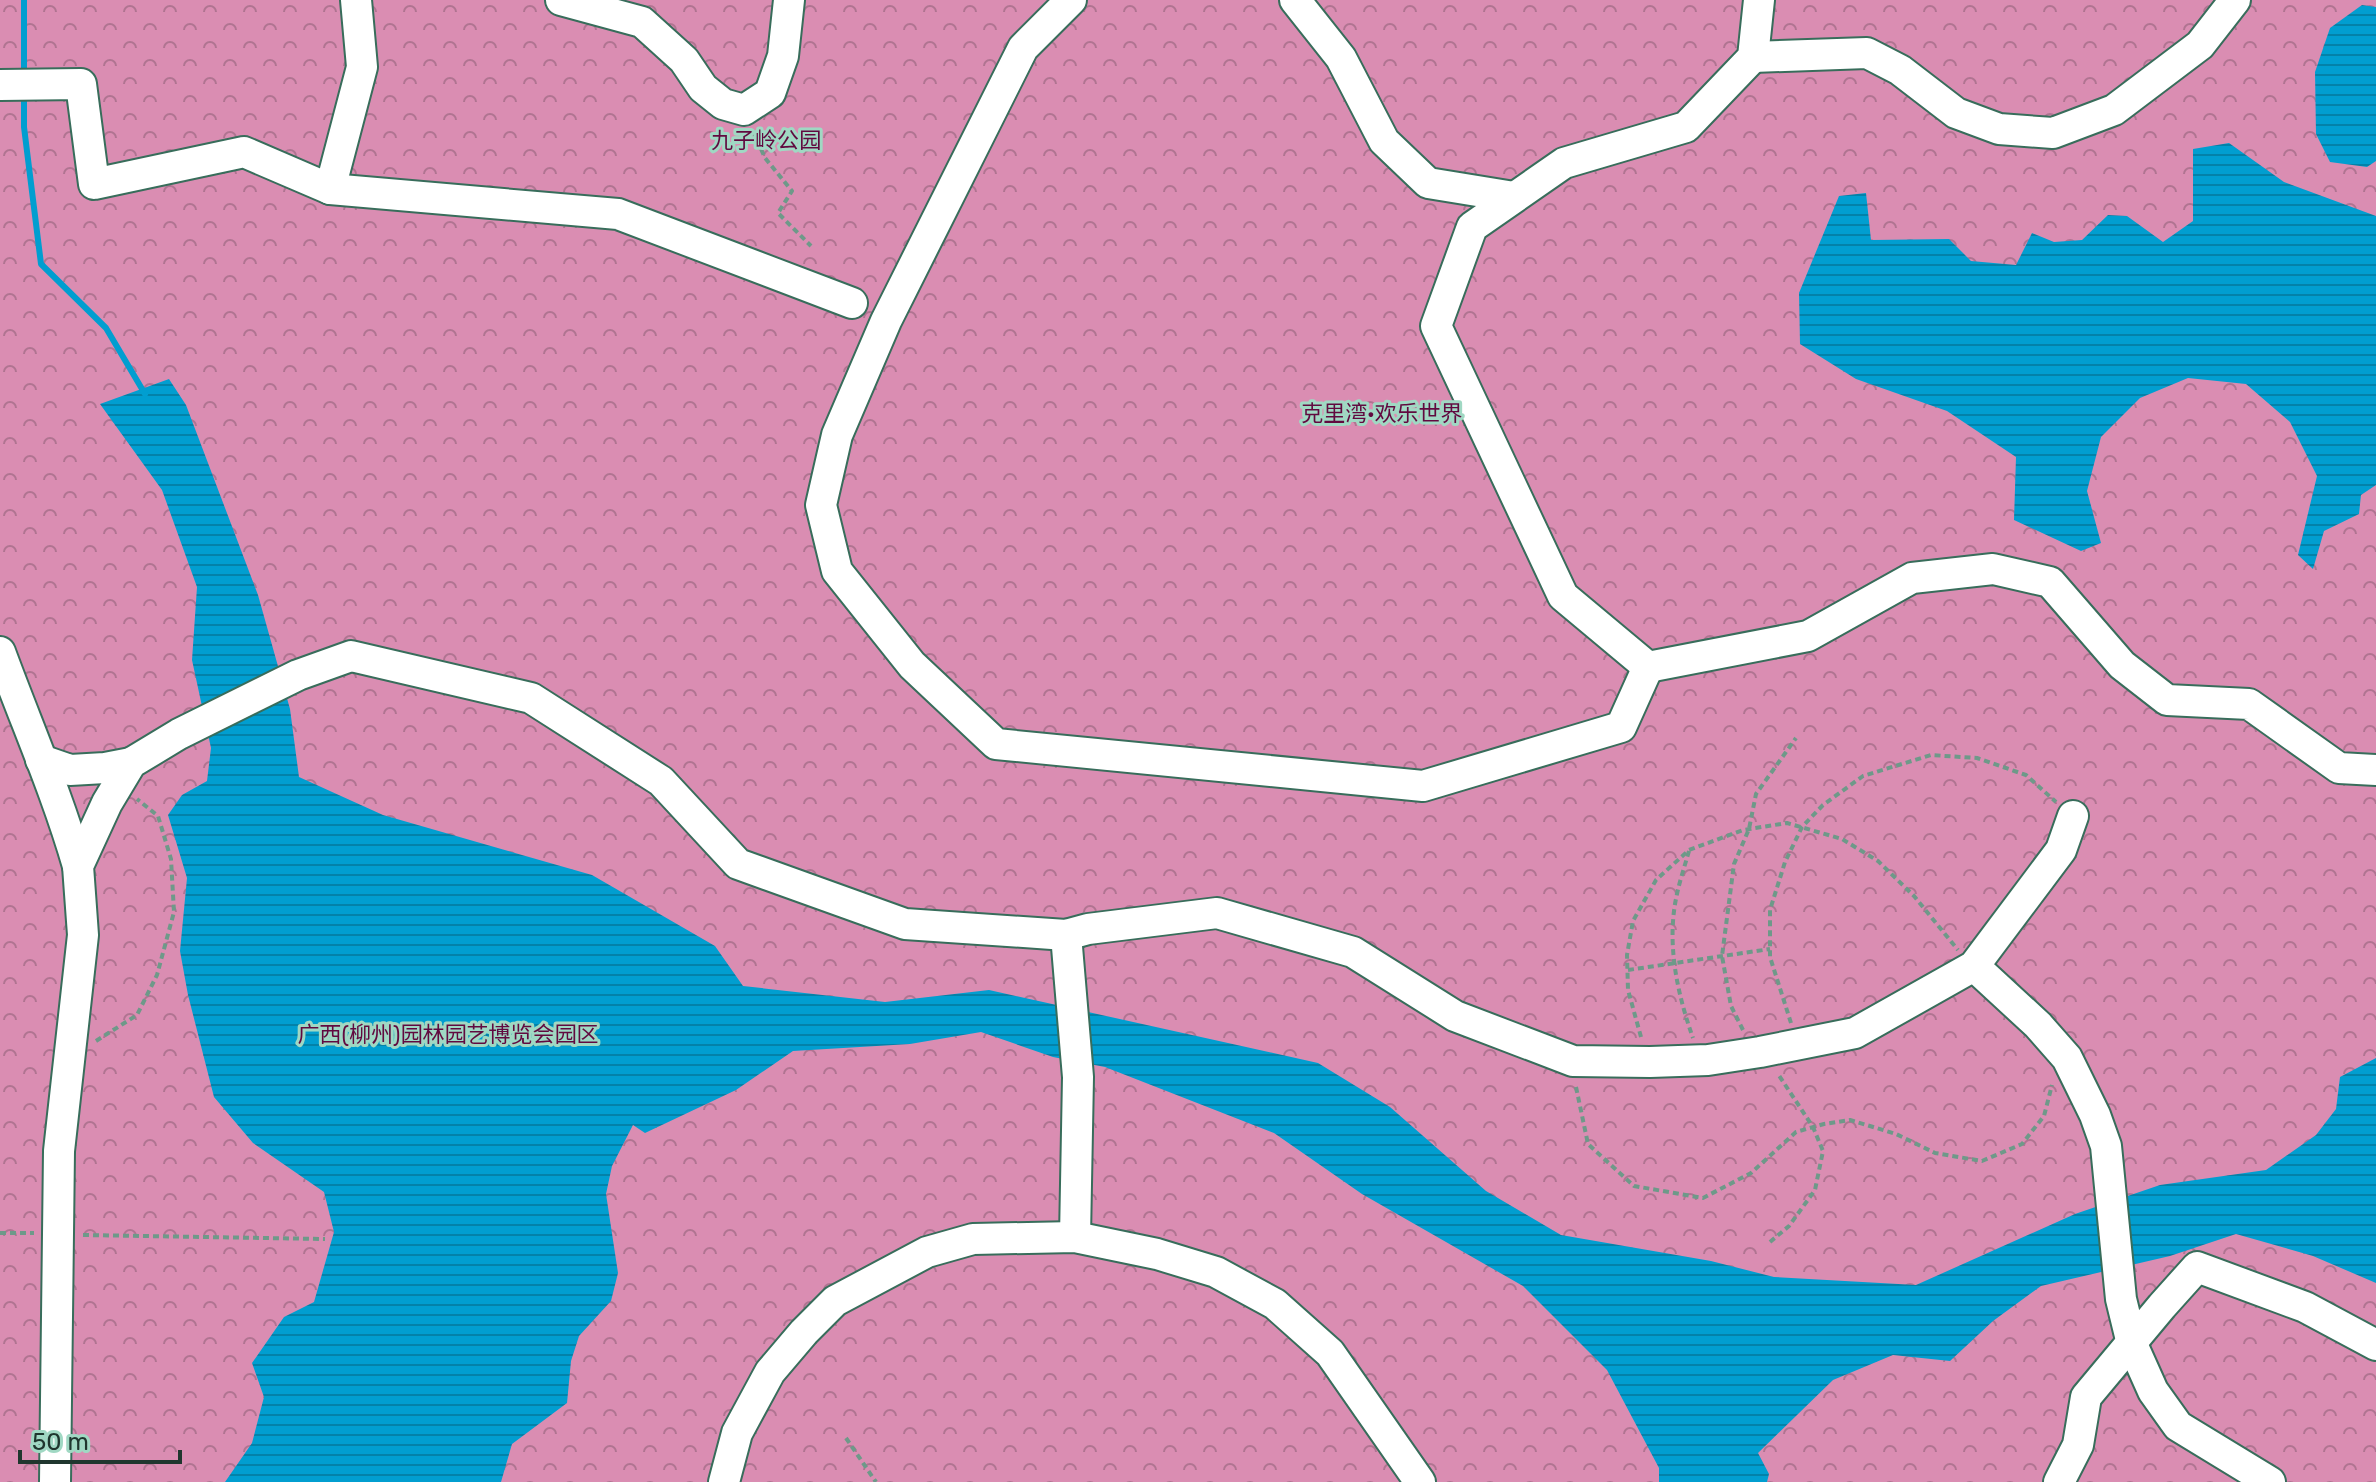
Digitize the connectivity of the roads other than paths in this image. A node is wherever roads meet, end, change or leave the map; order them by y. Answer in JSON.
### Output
{"nodes":[{"id":1,"x":356,"y":0,"type":"edge"},
{"id":2,"x":561,"y":0,"type":"edge"},
{"id":3,"x":789,"y":0,"type":"edge"},
{"id":4,"x":1071,"y":0,"type":"edge"},
{"id":5,"x":1295,"y":0,"type":"edge"},
{"id":6,"x":1759,"y":0,"type":"edge"},
{"id":7,"x":2235,"y":0,"type":"edge"},
{"id":8,"x":1753,"y":57,"type":"junction"},
{"id":9,"x":0,"y":85,"type":"edge"},
{"id":10,"x":330,"y":189,"type":"junction"},
{"id":11,"x":1514,"y":197,"type":"junction"},
{"id":12,"x":852,"y":303,"type":"dead end"},
{"id":13,"x":0,"y":652,"type":"edge"},
{"id":14,"x":1648,"y":667,"type":"junction"},
{"id":15,"x":41,"y":760,"type":"junction"},
{"id":16,"x":2376,"y":770,"type":"edge"},
{"id":17,"x":125,"y":773,"type":"junction"},
{"id":18,"x":2073,"y":816,"type":"road end"},
{"id":19,"x":78,"y":866,"type":"junction"},
{"id":20,"x":1066,"y":935,"type":"junction"},
{"id":21,"x":1974,"y":966,"type":"junction"},
{"id":22,"x":1075,"y":1237,"type":"junction"},
{"id":23,"x":2132,"y":1344,"type":"junction"},
{"id":24,"x":2376,"y":1345,"type":"edge"},
{"id":25,"x":55,"y":1482,"type":"edge"},
{"id":26,"x":724,"y":1482,"type":"edge"},
{"id":27,"x":1420,"y":1482,"type":"edge"},
{"id":28,"x":2059,"y":1482,"type":"edge"},
{"id":29,"x":2270,"y":1482,"type":"edge"}],
"edges":[{"from":1,"to":10,"type":"lane"},
{"from":2,"to":3,"type":"lane"},
{"from":4,"to":14,"type":"lane"},
{"from":5,"to":11,"type":"lane"},
{"from":6,"to":8,"type":"lane"},
{"from":7,"to":8,"type":"lane"},
{"from":8,"to":11,"type":"lane"},
{"from":9,"to":10,"type":"lane"},
{"from":10,"to":12,"type":"lane"},
{"from":11,"to":14,"type":"lane"},
{"from":13,"to":15,"type":"lane"},
{"from":14,"to":16,"type":"lane"},
{"from":15,"to":17,"type":"lane"},
{"from":15,"to":19,"type":"lane"},
{"from":17,"to":19,"type":"lane"},
{"from":17,"to":20,"type":"lane"},
{"from":18,"to":21,"type":"lane"},
{"from":19,"to":25,"type":"lane"},
{"from":20,"to":21,"type":"lane"},
{"from":20,"to":22,"type":"lane"},
{"from":21,"to":23,"type":"lane"},
{"from":22,"to":26,"type":"lane"},
{"from":22,"to":27,"type":"lane"},
{"from":23,"to":24,"type":"lane"},
{"from":23,"to":28,"type":"lane"},
{"from":23,"to":29,"type":"lane"}]}
